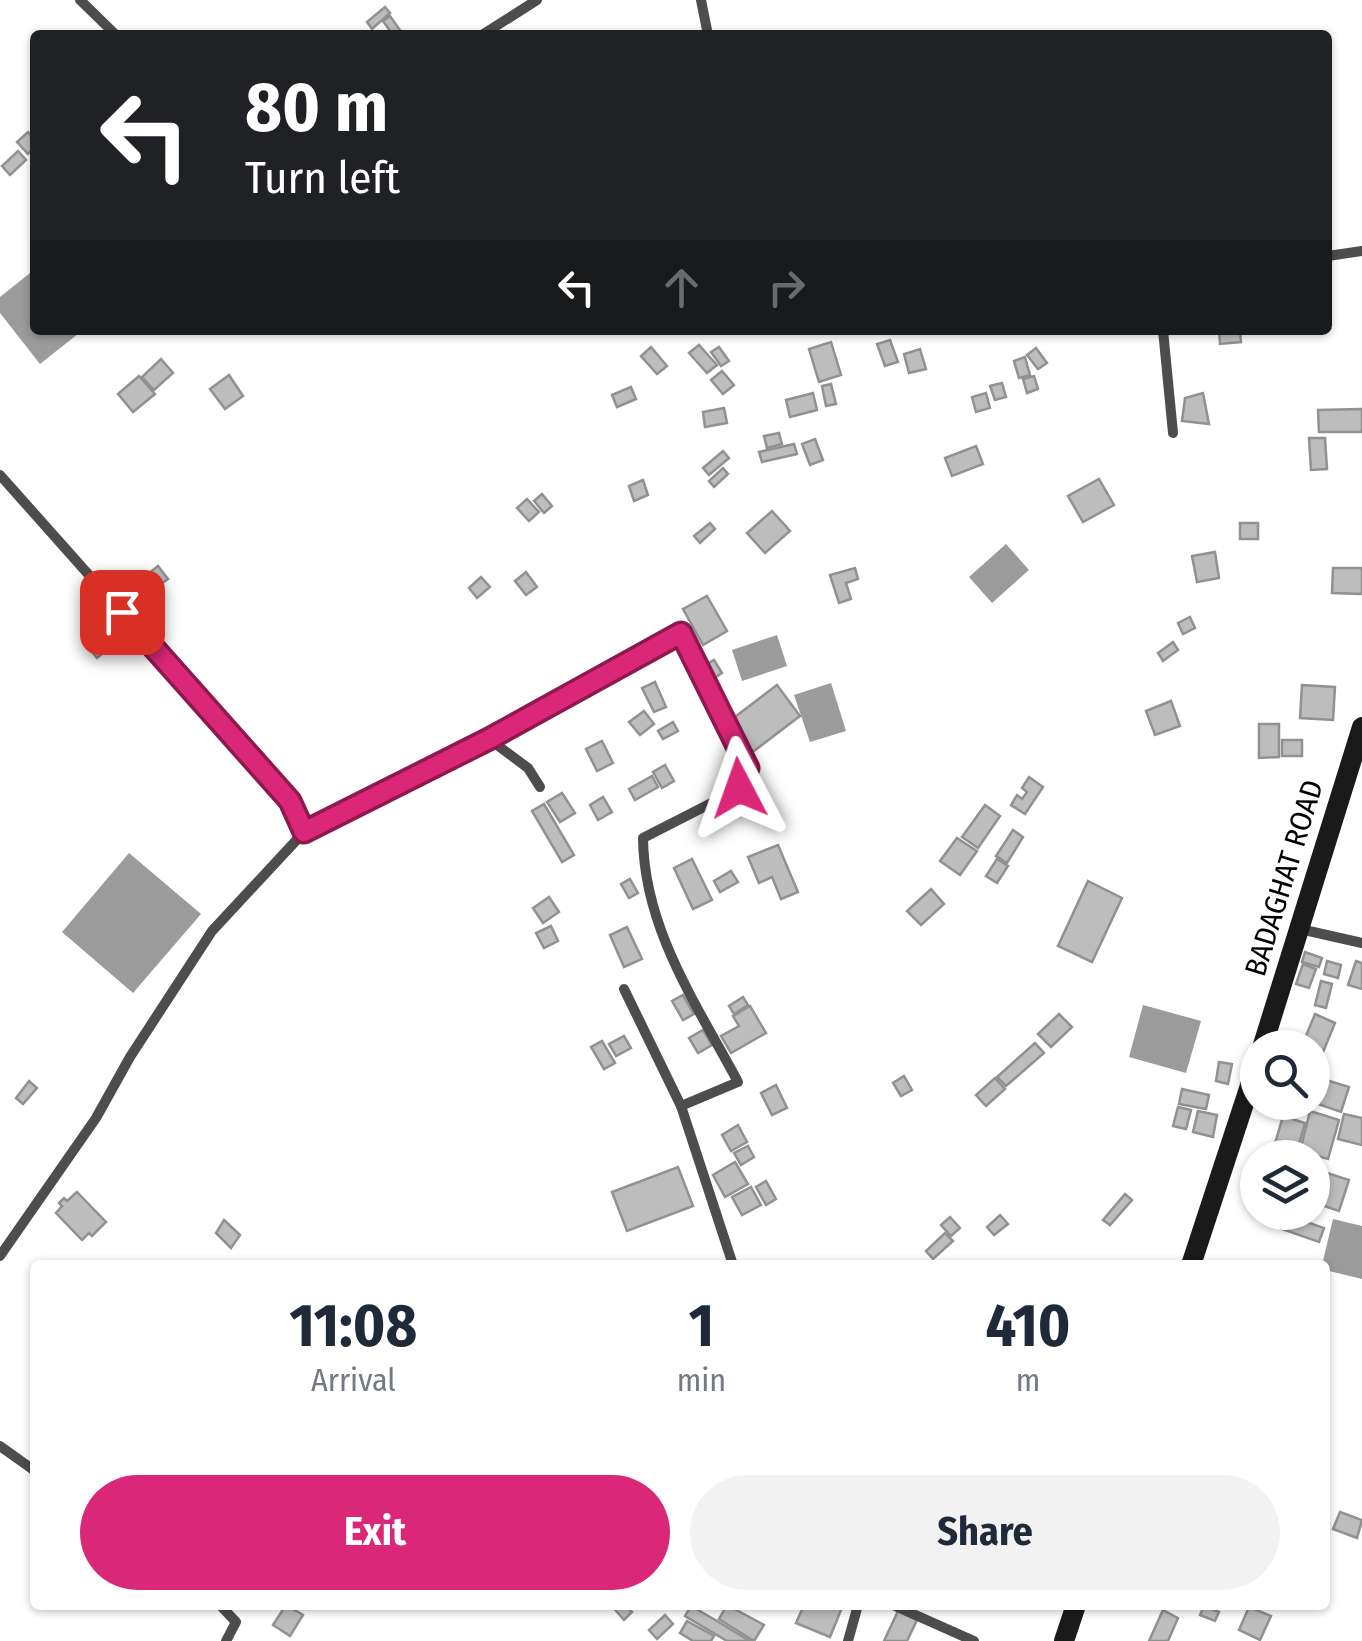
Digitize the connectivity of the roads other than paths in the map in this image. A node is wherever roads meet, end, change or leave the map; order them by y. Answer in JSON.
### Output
{"nodes":[{"id":1,"x":80,"y":0,"type":"edge"},
{"id":2,"x":506,"y":0,"type":"edge"},
{"id":3,"x":537,"y":0,"type":"edge"},
{"id":4,"x":701,"y":0,"type":"edge"},
{"id":5,"x":515,"y":14,"type":"junction"},
{"id":6,"x":111,"y":30,"type":"edge"},
{"id":7,"x":490,"y":30,"type":"edge"},
{"id":8,"x":707,"y":30,"type":"edge"},
{"id":9,"x":1362,"y":251,"type":"edge"},
{"id":10,"x":1332,"y":255,"type":"edge"},
{"id":11,"x":1163,"y":335,"type":"edge"},
{"id":12,"x":1173,"y":433,"type":"dead end"},
{"id":13,"x":0,"y":475,"type":"edge"},
{"id":14,"x":1362,"y":727,"type":"edge"},
{"id":15,"x":489,"y":739,"type":"junction"},
{"id":16,"x":540,"y":787,"type":"dead end"},
{"id":17,"x":304,"y":832,"type":"junction"},
{"id":18,"x":1300,"y":928,"type":"junction"},
{"id":19,"x":1362,"y":944,"type":"edge"},
{"id":20,"x":624,"y":990,"type":"dead end"},
{"id":21,"x":1268,"y":1030,"type":"edge"},
{"id":22,"x":680,"y":1106,"type":"junction"},
{"id":23,"x":1240,"y":1116,"type":"edge"},
{"id":24,"x":0,"y":1256,"type":"edge"},
{"id":25,"x":731,"y":1260,"type":"edge"},
{"id":26,"x":1193,"y":1260,"type":"edge"},
{"id":27,"x":0,"y":1446,"type":"edge"},
{"id":28,"x":30,"y":1468,"type":"edge"},
{"id":29,"x":225,"y":1610,"type":"edge"},
{"id":30,"x":857,"y":1610,"type":"edge"},
{"id":31,"x":904,"y":1610,"type":"edge"},
{"id":32,"x":1074,"y":1610,"type":"edge"},
{"id":33,"x":226,"y":1641,"type":"edge"},
{"id":34,"x":848,"y":1641,"type":"edge"},
{"id":35,"x":974,"y":1641,"type":"edge"},
{"id":36,"x":1064,"y":1641,"type":"edge"}],
"edges":[{"from":1,"to":6,"type":"street"},
{"from":2,"to":5,"type":"street"},
{"from":3,"to":5,"type":"street"},
{"from":4,"to":8,"type":"street"},
{"from":5,"to":7,"type":"street"},
{"from":9,"to":10,"type":"street"},
{"from":11,"to":12,"type":"street"},
{"from":13,"to":17,"type":"street"},
{"from":14,"to":18,"type":"main road","name":"BADAGHAT ROAD"},
{"from":15,"to":16,"type":"street"},
{"from":15,"to":17,"type":"street"},
{"from":15,"to":22,"type":"street"},
{"from":17,"to":24,"type":"street"},
{"from":18,"to":19,"type":"street"},
{"from":18,"to":21,"type":"main road","name":"BADAGHAT ROAD"},
{"from":20,"to":22,"type":"street"},
{"from":22,"to":25,"type":"street"},
{"from":23,"to":26,"type":"main road"},
{"from":27,"to":28,"type":"street"},
{"from":29,"to":33,"type":"street"},
{"from":30,"to":34,"type":"street"},
{"from":31,"to":35,"type":"street"},
{"from":32,"to":36,"type":"main road"}]}
